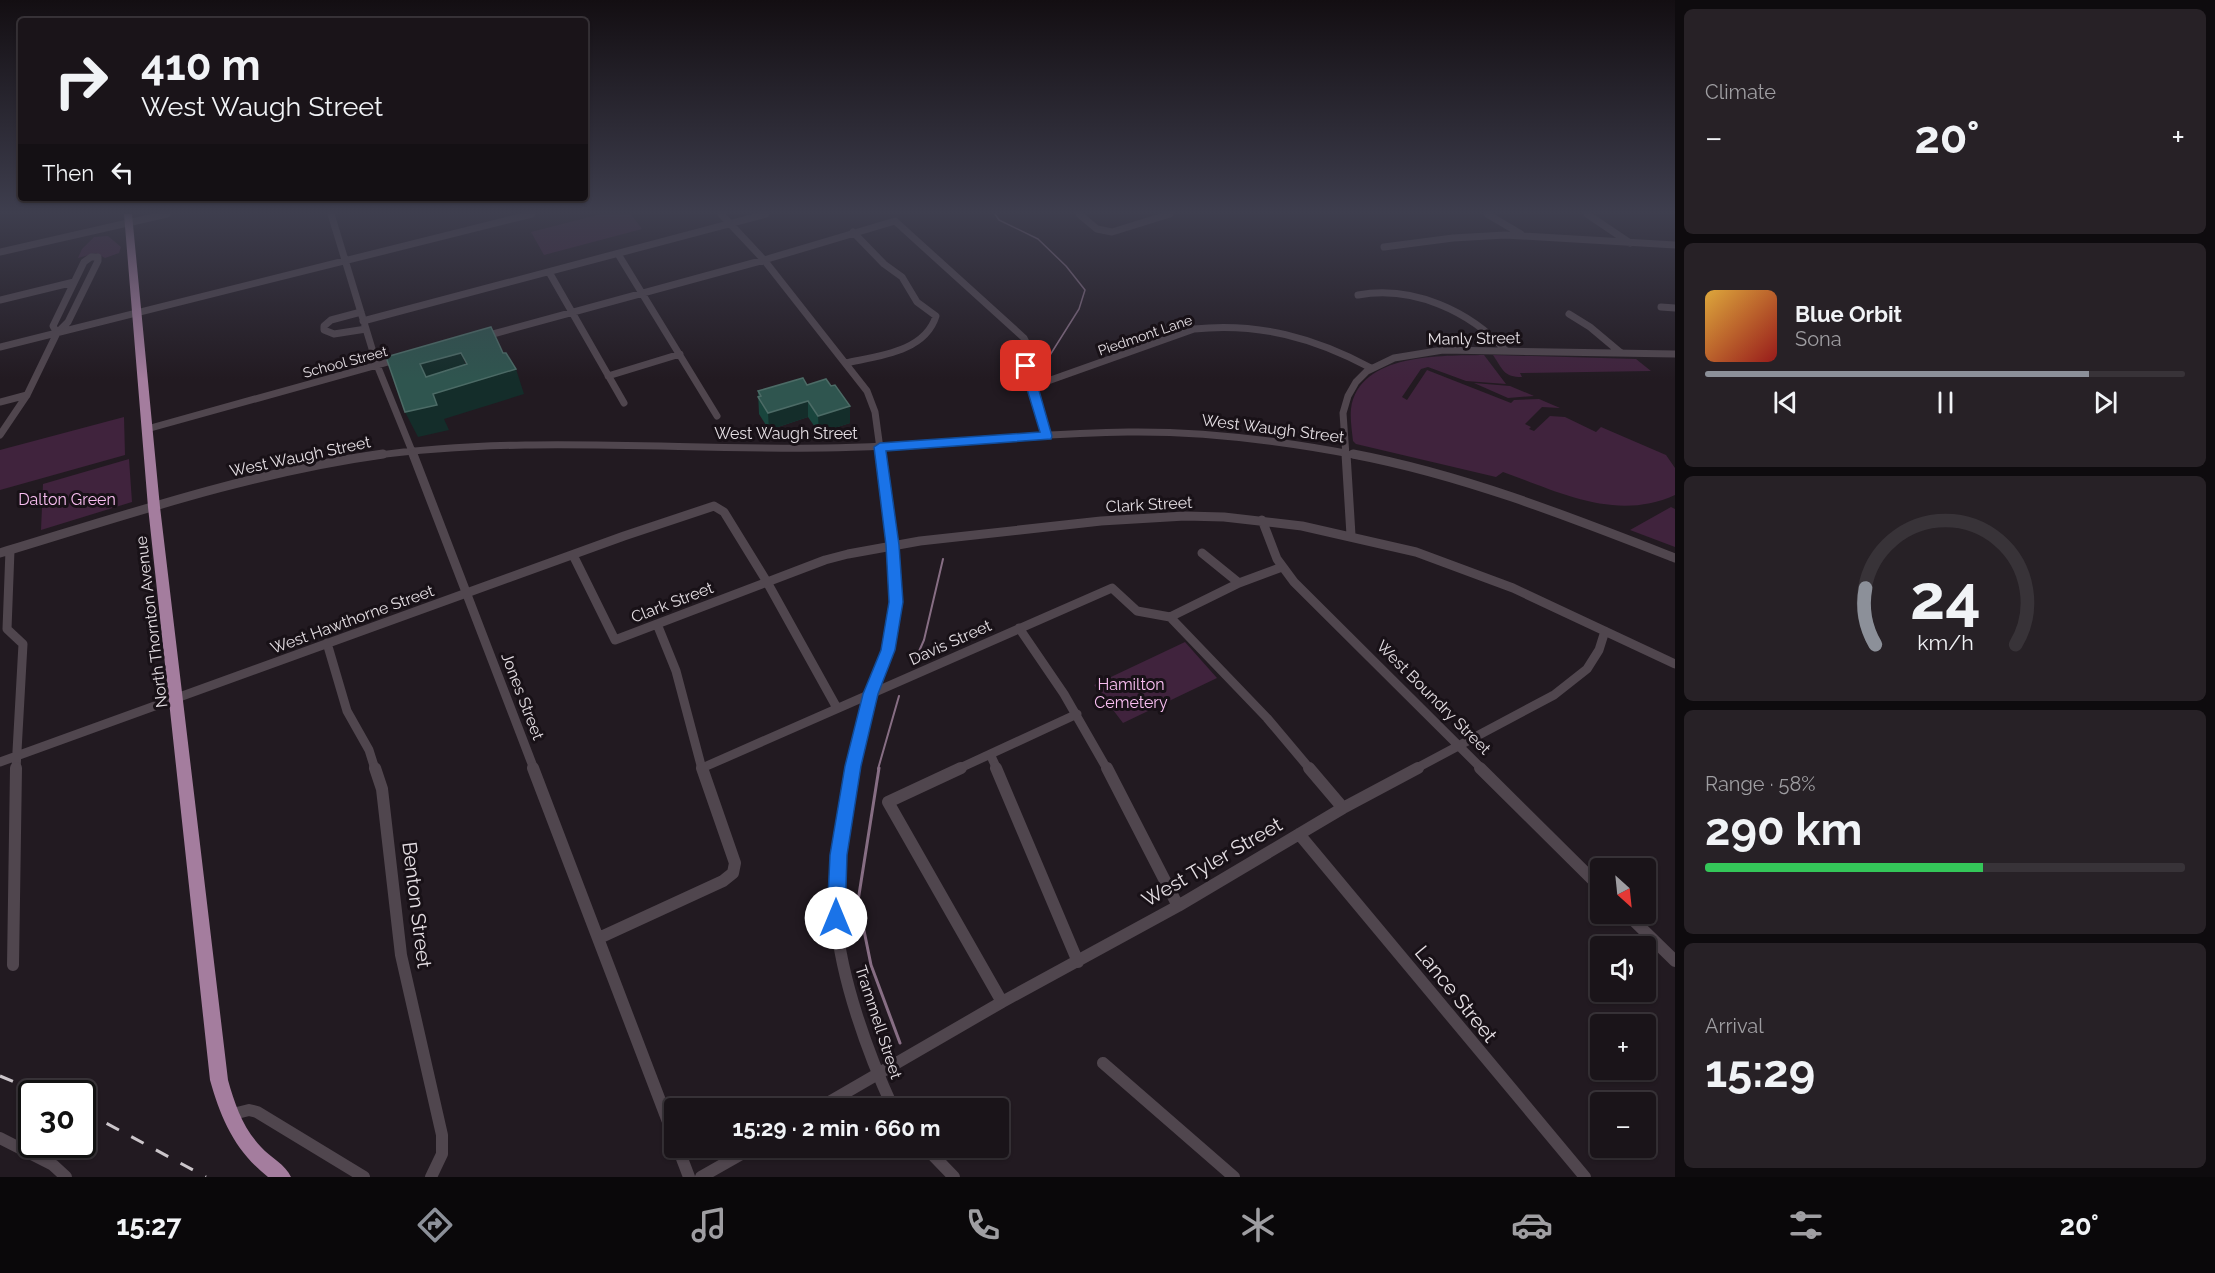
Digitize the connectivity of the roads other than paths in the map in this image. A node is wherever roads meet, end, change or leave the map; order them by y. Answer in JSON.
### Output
{"nodes":[{"id":1,"x":81,"y":269,"type":"edge"},
{"id":2,"x":94,"y":269,"type":"edge"},
{"id":3,"x":133,"y":269,"type":"edge"},
{"id":4,"x":315,"y":269,"type":"edge"},
{"id":5,"x":349,"y":269,"type":"edge"},
{"id":6,"x":561,"y":269,"type":"edge"},
{"id":7,"x":627,"y":269,"type":"edge"},
{"id":8,"x":730,"y":269,"type":"edge"},
{"id":9,"x":771,"y":269,"type":"edge"},
{"id":10,"x":891,"y":269,"type":"edge"},
{"id":11,"x":949,"y":269,"type":"edge"},
{"id":12,"x":549,"y":272,"type":"junction"},
{"id":13,"x":74,"y":282,"type":"junction"},
{"id":14,"x":641,"y":292,"type":"junction"},
{"id":15,"x":1358,"y":295,"type":"dead end"},
{"id":16,"x":0,"y":300,"type":"edge"},
{"id":17,"x":1661,"y":307,"type":"dead end"},
{"id":18,"x":1675,"y":308,"type":"edge"},
{"id":19,"x":572,"y":311,"type":"junction"},
{"id":20,"x":137,"y":313,"type":"junction"},
{"id":21,"x":1569,"y":314,"type":"dead end"},
{"id":22,"x":363,"y":321,"type":"junction"},
{"id":23,"x":57,"y":333,"type":"junction"},
{"id":24,"x":475,"y":338,"type":"edge"},
{"id":25,"x":0,"y":347,"type":"edge"},
{"id":26,"x":1506,"y":351,"type":"junction"},
{"id":27,"x":1621,"y":353,"type":"junction"},
{"id":28,"x":680,"y":354,"type":"junction"},
{"id":29,"x":1675,"y":354,"type":"edge"},
{"id":30,"x":410,"y":356,"type":"edge"},
{"id":31,"x":846,"y":363,"type":"junction"},
{"id":32,"x":377,"y":365,"type":"junction"},
{"id":33,"x":1371,"y":368,"type":"junction"},
{"id":34,"x":609,"y":376,"type":"junction"},
{"id":35,"x":1031,"y":387,"type":"junction"},
{"id":36,"x":27,"y":395,"type":"junction"},
{"id":37,"x":0,"y":402,"type":"edge"},
{"id":38,"x":624,"y":403,"type":"dead end"},
{"id":39,"x":717,"y":416,"type":"dead end"},
{"id":40,"x":147,"y":429,"type":"junction"},
{"id":41,"x":0,"y":435,"type":"edge"},
{"id":42,"x":1047,"y":436,"type":"junction"},
{"id":43,"x":880,"y":447,"type":"junction"},
{"id":44,"x":411,"y":450,"type":"junction"},
{"id":45,"x":1344,"y":452,"type":"junction"},
{"id":46,"x":154,"y":507,"type":"junction"},
{"id":47,"x":1262,"y":520,"type":"junction"},
{"id":48,"x":1351,"y":536,"type":"junction"},
{"id":49,"x":892,"y":545,"type":"junction"},
{"id":50,"x":10,"y":549,"type":"junction"},
{"id":51,"x":0,"y":553,"type":"edge"},
{"id":52,"x":1202,"y":553,"type":"dead end"},
{"id":53,"x":573,"y":555,"type":"junction"},
{"id":54,"x":1675,"y":558,"type":"edge"},
{"id":55,"x":1282,"y":567,"type":"junction"},
{"id":56,"x":766,"y":582,"type":"junction"},
{"id":57,"x":1239,"y":583,"type":"junction"},
{"id":58,"x":465,"y":594,"type":"junction"},
{"id":59,"x":1170,"y":618,"type":"junction"},
{"id":60,"x":657,"y":624,"type":"junction"},
{"id":61,"x":1019,"y":628,"type":"junction"},
{"id":62,"x":1605,"y":631,"type":"junction"},
{"id":63,"x":327,"y":643,"type":"junction"},
{"id":64,"x":1675,"y":664,"type":"edge"},
{"id":65,"x":871,"y":694,"type":"junction"},
{"id":66,"x":177,"y":697,"type":"junction"},
{"id":67,"x":837,"y":708,"type":"junction"},
{"id":68,"x":1077,"y":714,"type":"junction"},
{"id":69,"x":1461,"y":746,"type":"junction"},
{"id":70,"x":990,"y":754,"type":"junction"},
{"id":71,"x":16,"y":756,"type":"junction"},
{"id":72,"x":0,"y":762,"type":"edge"},
{"id":73,"x":702,"y":768,"type":"junction"},
{"id":74,"x":1343,"y":808,"type":"junction"},
{"id":75,"x":1299,"y":834,"type":"junction"},
{"id":76,"x":1590,"y":877,"type":"edge"},
{"id":77,"x":1178,"y":906,"type":"junction"},
{"id":78,"x":1638,"y":924,"type":"edge"},
{"id":79,"x":599,"y":938,"type":"junction"},
{"id":80,"x":1675,"y":961,"type":"edge"},
{"id":81,"x":1078,"y":962,"type":"junction"},
{"id":82,"x":13,"y":965,"type":"dead end"},
{"id":83,"x":1002,"y":1002,"type":"junction"},
{"id":84,"x":1103,"y":1063,"type":"dead end"},
{"id":85,"x":877,"y":1074,"type":"junction"},
{"id":86,"x":836,"y":1098,"type":"edge"},
{"id":87,"x":888,"y":1098,"type":"edge"},
{"id":88,"x":664,"y":1111,"type":"edge"},
{"id":89,"x":228,"y":1115,"type":"junction"},
{"id":90,"x":0,"y":1138,"type":"edge"},
{"id":91,"x":682,"y":1158,"type":"edge"},
{"id":92,"x":735,"y":1158,"type":"edge"},
{"id":93,"x":936,"y":1158,"type":"edge"},
{"id":94,"x":66,"y":1177,"type":"edge"},
{"id":95,"x":282,"y":1177,"type":"edge"},
{"id":96,"x":363,"y":1177,"type":"edge"},
{"id":97,"x":431,"y":1177,"type":"edge"},
{"id":98,"x":689,"y":1177,"type":"edge"},
{"id":99,"x":702,"y":1177,"type":"edge"},
{"id":100,"x":954,"y":1177,"type":"edge"},
{"id":101,"x":1234,"y":1177,"type":"edge"},
{"id":102,"x":1585,"y":1177,"type":"edge"}],
"edges":[{"from":1,"to":13,"type":"street"},
{"from":2,"to":23,"type":"street"},
{"from":3,"to":20,"type":"main road","name":"North Thornton Avenue"},
{"from":4,"to":20,"type":"street"},
{"from":5,"to":22,"type":"street","name":"Jones Street"},
{"from":6,"to":12,"type":"street"},
{"from":7,"to":14,"type":"street"},
{"from":8,"to":14,"type":"street"},
{"from":9,"to":31,"type":"street","name":"Trammell Street"},
{"from":10,"to":31,"type":"street"},
{"from":11,"to":35,"type":"street"},
{"from":12,"to":19,"type":"street"},
{"from":12,"to":22,"type":"street"},
{"from":13,"to":16,"type":"street"},
{"from":13,"to":23,"type":"street"},
{"from":14,"to":19,"type":"street"},
{"from":14,"to":28,"type":"street"},
{"from":15,"to":26,"type":"street"},
{"from":17,"to":18,"type":"street"},
{"from":19,"to":24,"type":"street"},
{"from":19,"to":34,"type":"street"},
{"from":20,"to":23,"type":"street"},
{"from":20,"to":40,"type":"main road","name":"North Thornton Avenue"},
{"from":21,"to":27,"type":"street"},
{"from":22,"to":22,"type":"street"},
{"from":22,"to":32,"type":"street","name":"Jones Street"},
{"from":23,"to":25,"type":"street"},
{"from":23,"to":36,"type":"street"},
{"from":26,"to":27,"type":"street","name":"Manly Street"},
{"from":26,"to":33,"type":"street","name":"Manly Street"},
{"from":27,"to":29,"type":"street","name":"Manly Street"},
{"from":28,"to":34,"type":"street"},
{"from":28,"to":39,"type":"street"},
{"from":30,"to":32,"type":"street","name":"School Street"},
{"from":31,"to":43,"type":"street","name":"Trammell Street"},
{"from":32,"to":40,"type":"street","name":"School Street"},
{"from":32,"to":44,"type":"street","name":"Jones Street"},
{"from":33,"to":35,"type":"street","name":"Piedmont Lane"},
{"from":33,"to":45,"type":"street","name":"Manly Street"},
{"from":34,"to":38,"type":"street"},
{"from":35,"to":42,"type":"street"},
{"from":36,"to":37,"type":"street"},
{"from":36,"to":41,"type":"street"},
{"from":40,"to":46,"type":"main road","name":"North Thornton Avenue"},
{"from":42,"to":43,"type":"street","name":"West Waugh Street"},
{"from":42,"to":45,"type":"street","name":"West Waugh Street"},
{"from":43,"to":44,"type":"street","name":"West Waugh Street"},
{"from":43,"to":49,"type":"street","name":"Trammell Street"},
{"from":44,"to":46,"type":"street","name":"West Waugh Street"},
{"from":44,"to":58,"type":"street","name":"Jones Street"},
{"from":45,"to":48,"type":"street","name":"Manly Street"},
{"from":45,"to":54,"type":"street","name":"West Waugh Street"},
{"from":46,"to":50,"type":"street","name":"West Waugh Street"},
{"from":46,"to":66,"type":"main road","name":"North Thornton Avenue"},
{"from":47,"to":48,"type":"street","name":"Clark Street"},
{"from":47,"to":49,"type":"street","name":"Clark Street"},
{"from":47,"to":55,"type":"street","name":"West Boundry Street"},
{"from":48,"to":62,"type":"street","name":"Clark Street"},
{"from":49,"to":56,"type":"street","name":"Clark Street"},
{"from":49,"to":65,"type":"street","name":"Trammell Street"},
{"from":50,"to":51,"type":"street","name":"West Waugh Street"},
{"from":50,"to":71,"type":"street"},
{"from":52,"to":57,"type":"street"},
{"from":53,"to":56,"type":"street","name":"West Hawthorne Street"},
{"from":53,"to":58,"type":"street","name":"West Hawthorne Street"},
{"from":53,"to":60,"type":"street","name":"Clark Street"},
{"from":55,"to":57,"type":"street"},
{"from":55,"to":69,"type":"street","name":"West Boundry Street"},
{"from":56,"to":60,"type":"street","name":"Clark Street"},
{"from":56,"to":67,"type":"street"},
{"from":57,"to":59,"type":"street"},
{"from":58,"to":63,"type":"street","name":"West Hawthorne Street"},
{"from":58,"to":79,"type":"street","name":"Jones Street"},
{"from":59,"to":61,"type":"street","name":"Davis Street"},
{"from":59,"to":74,"type":"street"},
{"from":60,"to":73,"type":"street"},
{"from":61,"to":65,"type":"street","name":"Davis Street"},
{"from":61,"to":68,"type":"street"},
{"from":62,"to":64,"type":"street","name":"Clark Street"},
{"from":62,"to":69,"type":"street","name":"West Tyler Street"},
{"from":63,"to":66,"type":"street","name":"West Hawthorne Street"},
{"from":63,"to":97,"type":"street","name":"Benton Street"},
{"from":65,"to":67,"type":"street","name":"Davis Street"},
{"from":65,"to":85,"type":"street","name":"Trammell Street"},
{"from":66,"to":71,"type":"street","name":"West Hawthorne Street"},
{"from":66,"to":89,"type":"main road","name":"North Thornton Avenue"},
{"from":67,"to":73,"type":"street","name":"Davis Street"},
{"from":68,"to":70,"type":"street"},
{"from":68,"to":77,"type":"street"},
{"from":69,"to":74,"type":"street","name":"West Tyler Street"},
{"from":69,"to":76,"type":"street","name":"West Boundry Street"},
{"from":70,"to":81,"type":"street"},
{"from":70,"to":83,"type":"street"},
{"from":71,"to":72,"type":"street","name":"West Hawthorne Street"},
{"from":71,"to":82,"type":"street"},
{"from":73,"to":79,"type":"street"},
{"from":74,"to":75,"type":"street","name":"West Tyler Street"},
{"from":75,"to":77,"type":"street","name":"West Tyler Street"},
{"from":75,"to":102,"type":"street","name":"Lance Street"},
{"from":77,"to":81,"type":"street","name":"West Tyler Street"},
{"from":78,"to":80,"type":"street"},
{"from":79,"to":88,"type":"street","name":"Jones Street"},
{"from":81,"to":83,"type":"street","name":"West Tyler Street"},
{"from":83,"to":85,"type":"street","name":"West Tyler Street"},
{"from":84,"to":101,"type":"street"},
{"from":85,"to":86,"type":"street","name":"West Tyler Street"},
{"from":85,"to":87,"type":"street","name":"Trammell Street"},
{"from":89,"to":95,"type":"main road","name":"North Thornton Avenue"},
{"from":89,"to":96,"type":"street"},
{"from":90,"to":94,"type":"street"},
{"from":91,"to":98,"type":"street"},
{"from":92,"to":99,"type":"street"},
{"from":93,"to":100,"type":"street"}]}
